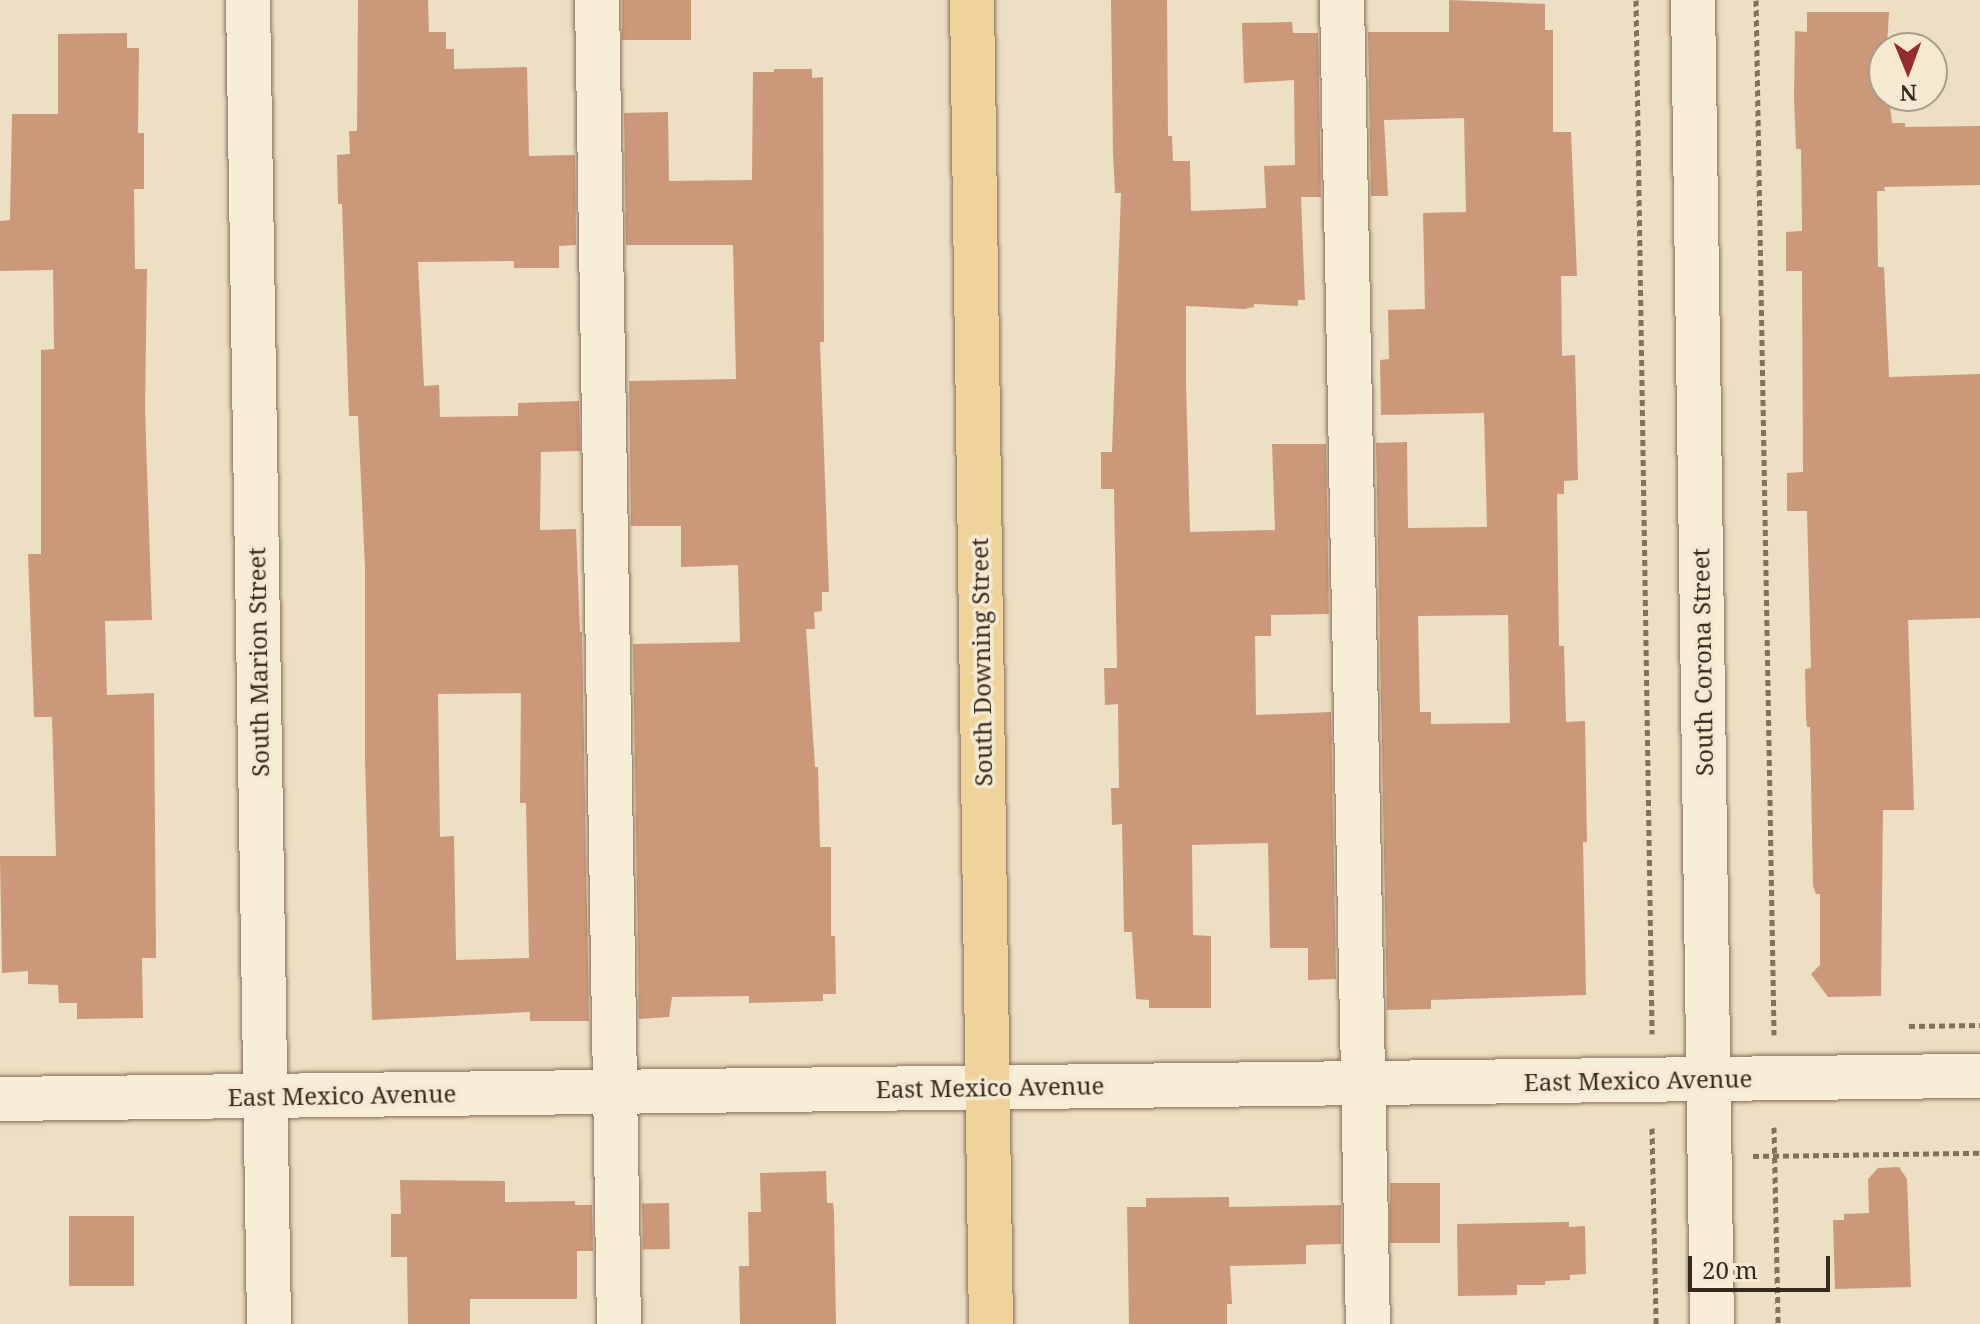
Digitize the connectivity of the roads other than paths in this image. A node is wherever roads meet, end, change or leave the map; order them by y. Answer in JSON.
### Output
{"nodes":[{"id":1,"x":248,"y":0,"type":"edge"},
{"id":2,"x":597,"y":0,"type":"edge"},
{"id":3,"x":972,"y":0,"type":"edge"},
{"id":4,"x":1342,"y":0,"type":"edge"},
{"id":5,"x":1693,"y":0,"type":"edge"},
{"id":6,"x":1980,"y":1076,"type":"edge"},
{"id":7,"x":1707,"y":1079,"type":"junction"},
{"id":8,"x":1363,"y":1083,"type":"junction"},
{"id":9,"x":988,"y":1088,"type":"junction"},
{"id":10,"x":614,"y":1092,"type":"junction"},
{"id":11,"x":265,"y":1097,"type":"junction"},
{"id":12,"x":0,"y":1099,"type":"edge"},
{"id":13,"x":269,"y":1324,"type":"edge"},
{"id":14,"x":619,"y":1324,"type":"edge"},
{"id":15,"x":991,"y":1324,"type":"edge"},
{"id":16,"x":1368,"y":1324,"type":"edge"},
{"id":17,"x":1712,"y":1324,"type":"edge"}],
"edges":[{"from":1,"to":11,"type":"street","name":"South Marion Street"},
{"from":2,"to":10,"type":"street"},
{"from":3,"to":9,"type":"main road","name":"South Downing Street"},
{"from":4,"to":8,"type":"street"},
{"from":5,"to":7,"type":"street","name":"South Corona Street"},
{"from":6,"to":7,"type":"street","name":"East Mexico Avenue"},
{"from":7,"to":8,"type":"street","name":"East Mexico Avenue"},
{"from":7,"to":17,"type":"street","name":"South Corona Street"},
{"from":8,"to":9,"type":"street","name":"East Mexico Avenue"},
{"from":8,"to":16,"type":"street"},
{"from":9,"to":10,"type":"street","name":"East Mexico Avenue"},
{"from":9,"to":15,"type":"main road","name":"South Downing Street"},
{"from":10,"to":11,"type":"street","name":"East Mexico Avenue"},
{"from":10,"to":14,"type":"street"},
{"from":11,"to":12,"type":"street","name":"East Mexico Avenue"},
{"from":11,"to":13,"type":"street","name":"South Marion Street"}]}
